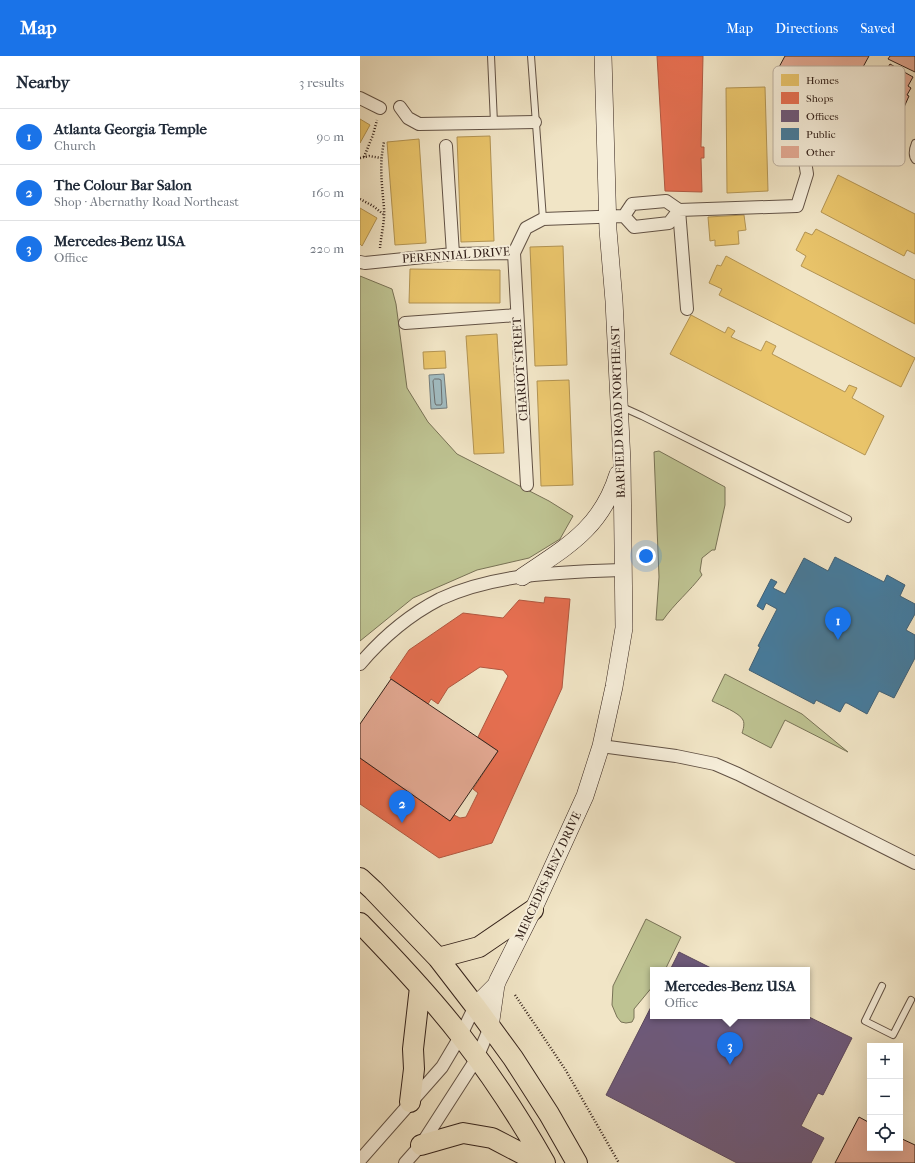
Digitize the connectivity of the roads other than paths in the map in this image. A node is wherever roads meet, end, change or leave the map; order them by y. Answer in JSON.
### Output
{"nodes":[{"id":1,"x":491,"y":56,"type":"edge"},
{"id":2,"x":531,"y":56,"type":"edge"},
{"id":3,"x":603,"y":56,"type":"edge"},
{"id":4,"x":360,"y":98,"type":"edge"},
{"id":5,"x":400,"y":107,"type":"dead end"},
{"id":6,"x":380,"y":108,"type":"road end"},
{"id":7,"x":535,"y":122,"type":"junction"},
{"id":8,"x":494,"y":123,"type":"junction"},
{"id":9,"x":915,"y":143,"type":"edge"},
{"id":10,"x":446,"y":146,"type":"dead end"},
{"id":11,"x":915,"y":160,"type":"edge"},
{"id":12,"x":806,"y":166,"type":"edge"},
{"id":13,"x":679,"y":210,"type":"junction"},
{"id":14,"x":616,"y":216,"type":"junction"},
{"id":15,"x":543,"y":219,"type":"junction"},
{"id":16,"x":514,"y":253,"type":"junction"},
{"id":17,"x":453,"y":254,"type":"junction"},
{"id":18,"x":360,"y":262,"type":"edge"},
{"id":19,"x":687,"y":309,"type":"dead end"},
{"id":20,"x":516,"y":315,"type":"junction"},
{"id":21,"x":405,"y":323,"type":"dead end"},
{"id":22,"x":619,"y":406,"type":"junction"},
{"id":23,"x":622,"y":462,"type":"junction"},
{"id":24,"x":527,"y":485,"type":"dead end"},
{"id":25,"x":848,"y":520,"type":"dead end"},
{"id":26,"x":623,"y":570,"type":"junction"},
{"id":27,"x":522,"y":577,"type":"junction"},
{"id":28,"x":360,"y":664,"type":"edge"},
{"id":29,"x":600,"y":746,"type":"junction"},
{"id":30,"x":595,"y":764,"type":"joint"},
{"id":31,"x":915,"y":863,"type":"edge"},
{"id":32,"x":360,"y":878,"type":"edge"},
{"id":33,"x":533,"y":910,"type":"junction"},
{"id":34,"x":360,"y":923,"type":"edge"},
{"id":35,"x":438,"y":958,"type":"junction"},
{"id":36,"x":496,"y":985,"type":"junction"},
{"id":37,"x":882,"y":986,"type":"dead end"},
{"id":38,"x":420,"y":987,"type":"junction"},
{"id":39,"x":911,"y":1000,"type":"dead end"},
{"id":40,"x":475,"y":1006,"type":"junction"},
{"id":41,"x":490,"y":1026,"type":"junction"},
{"id":42,"x":461,"y":1035,"type":"junction"},
{"id":43,"x":477,"y":1058,"type":"junction"},
{"id":44,"x":410,"y":1102,"type":"junction"},
{"id":45,"x":421,"y":1144,"type":"junction"},
{"id":46,"x":360,"y":1160,"type":"edge"},
{"id":47,"x":405,"y":1163,"type":"edge"},
{"id":48,"x":540,"y":1163,"type":"edge"},
{"id":49,"x":545,"y":1163,"type":"edge"},
{"id":50,"x":577,"y":1163,"type":"edge"}],
"edges":[{"from":1,"to":8,"type":"lane"},
{"from":2,"to":7,"type":"lane"},
{"from":3,"to":14,"type":"street","name":"BARFIELD ROAD NORTHEAST"},
{"from":4,"to":6,"type":"street"},
{"from":5,"to":8,"type":"street"},
{"from":7,"to":8,"type":"street"},
{"from":7,"to":15,"type":"lane"},
{"from":9,"to":11,"type":"lane"},
{"from":10,"to":17,"type":"street"},
{"from":12,"to":13,"type":"street"},
{"from":13,"to":14,"type":"street"},
{"from":13,"to":14,"type":"street"},
{"from":13,"to":19,"type":"street"},
{"from":14,"to":15,"type":"street","name":"PERENNIAL DRIVE"},
{"from":14,"to":22,"type":"street","name":"BARFIELD ROAD NORTHEAST"},
{"from":15,"to":16,"type":"street","name":"PERENNIAL DRIVE"},
{"from":16,"to":17,"type":"street","name":"PERENNIAL DRIVE"},
{"from":16,"to":20,"type":"street","name":"CHARIOT STREET"},
{"from":17,"to":18,"type":"street","name":"PERENNIAL DRIVE"},
{"from":20,"to":21,"type":"street"},
{"from":20,"to":24,"type":"street","name":"CHARIOT STREET"},
{"from":22,"to":23,"type":"street","name":"BARFIELD ROAD NORTHEAST"},
{"from":22,"to":25,"type":"lane"},
{"from":23,"to":26,"type":"street","name":"BARFIELD ROAD NORTHEAST"},
{"from":23,"to":27,"type":"street"},
{"from":26,"to":27,"type":"street"},
{"from":26,"to":29,"type":"street","name":"BARFIELD ROAD NORTHEAST"},
{"from":27,"to":28,"type":"street"},
{"from":29,"to":30,"type":"street","name":"BARFIELD ROAD NORTHEAST"},
{"from":29,"to":31,"type":"street"},
{"from":30,"to":33,"type":"street","name":"MERCEDES-BENZ DRIVE"},
{"from":32,"to":35,"type":"main road"},
{"from":33,"to":35,"type":"main road"},
{"from":33,"to":36,"type":"street","name":"MERCEDES-BENZ DRIVE"},
{"from":34,"to":38,"type":"main road"},
{"from":35,"to":40,"type":"main road"},
{"from":36,"to":40,"type":"street","name":"MERCEDES-BENZ DRIVE"},
{"from":36,"to":41,"type":"street","name":"MERCEDES-BENZ DRIVE"},
{"from":37,"to":39,"type":"lane"},
{"from":38,"to":42,"type":"main road"},
{"from":38,"to":44,"type":"main road"},
{"from":40,"to":41,"type":"main road"},
{"from":40,"to":42,"type":"street"},
{"from":41,"to":43,"type":"street"},
{"from":41,"to":50,"type":"main road"},
{"from":42,"to":43,"type":"main road"},
{"from":42,"to":44,"type":"street"},
{"from":43,"to":45,"type":"street"},
{"from":43,"to":49,"type":"main road"},
{"from":44,"to":46,"type":"street"},
{"from":45,"to":47,"type":"street"},
{"from":45,"to":48,"type":"main road"}]}
